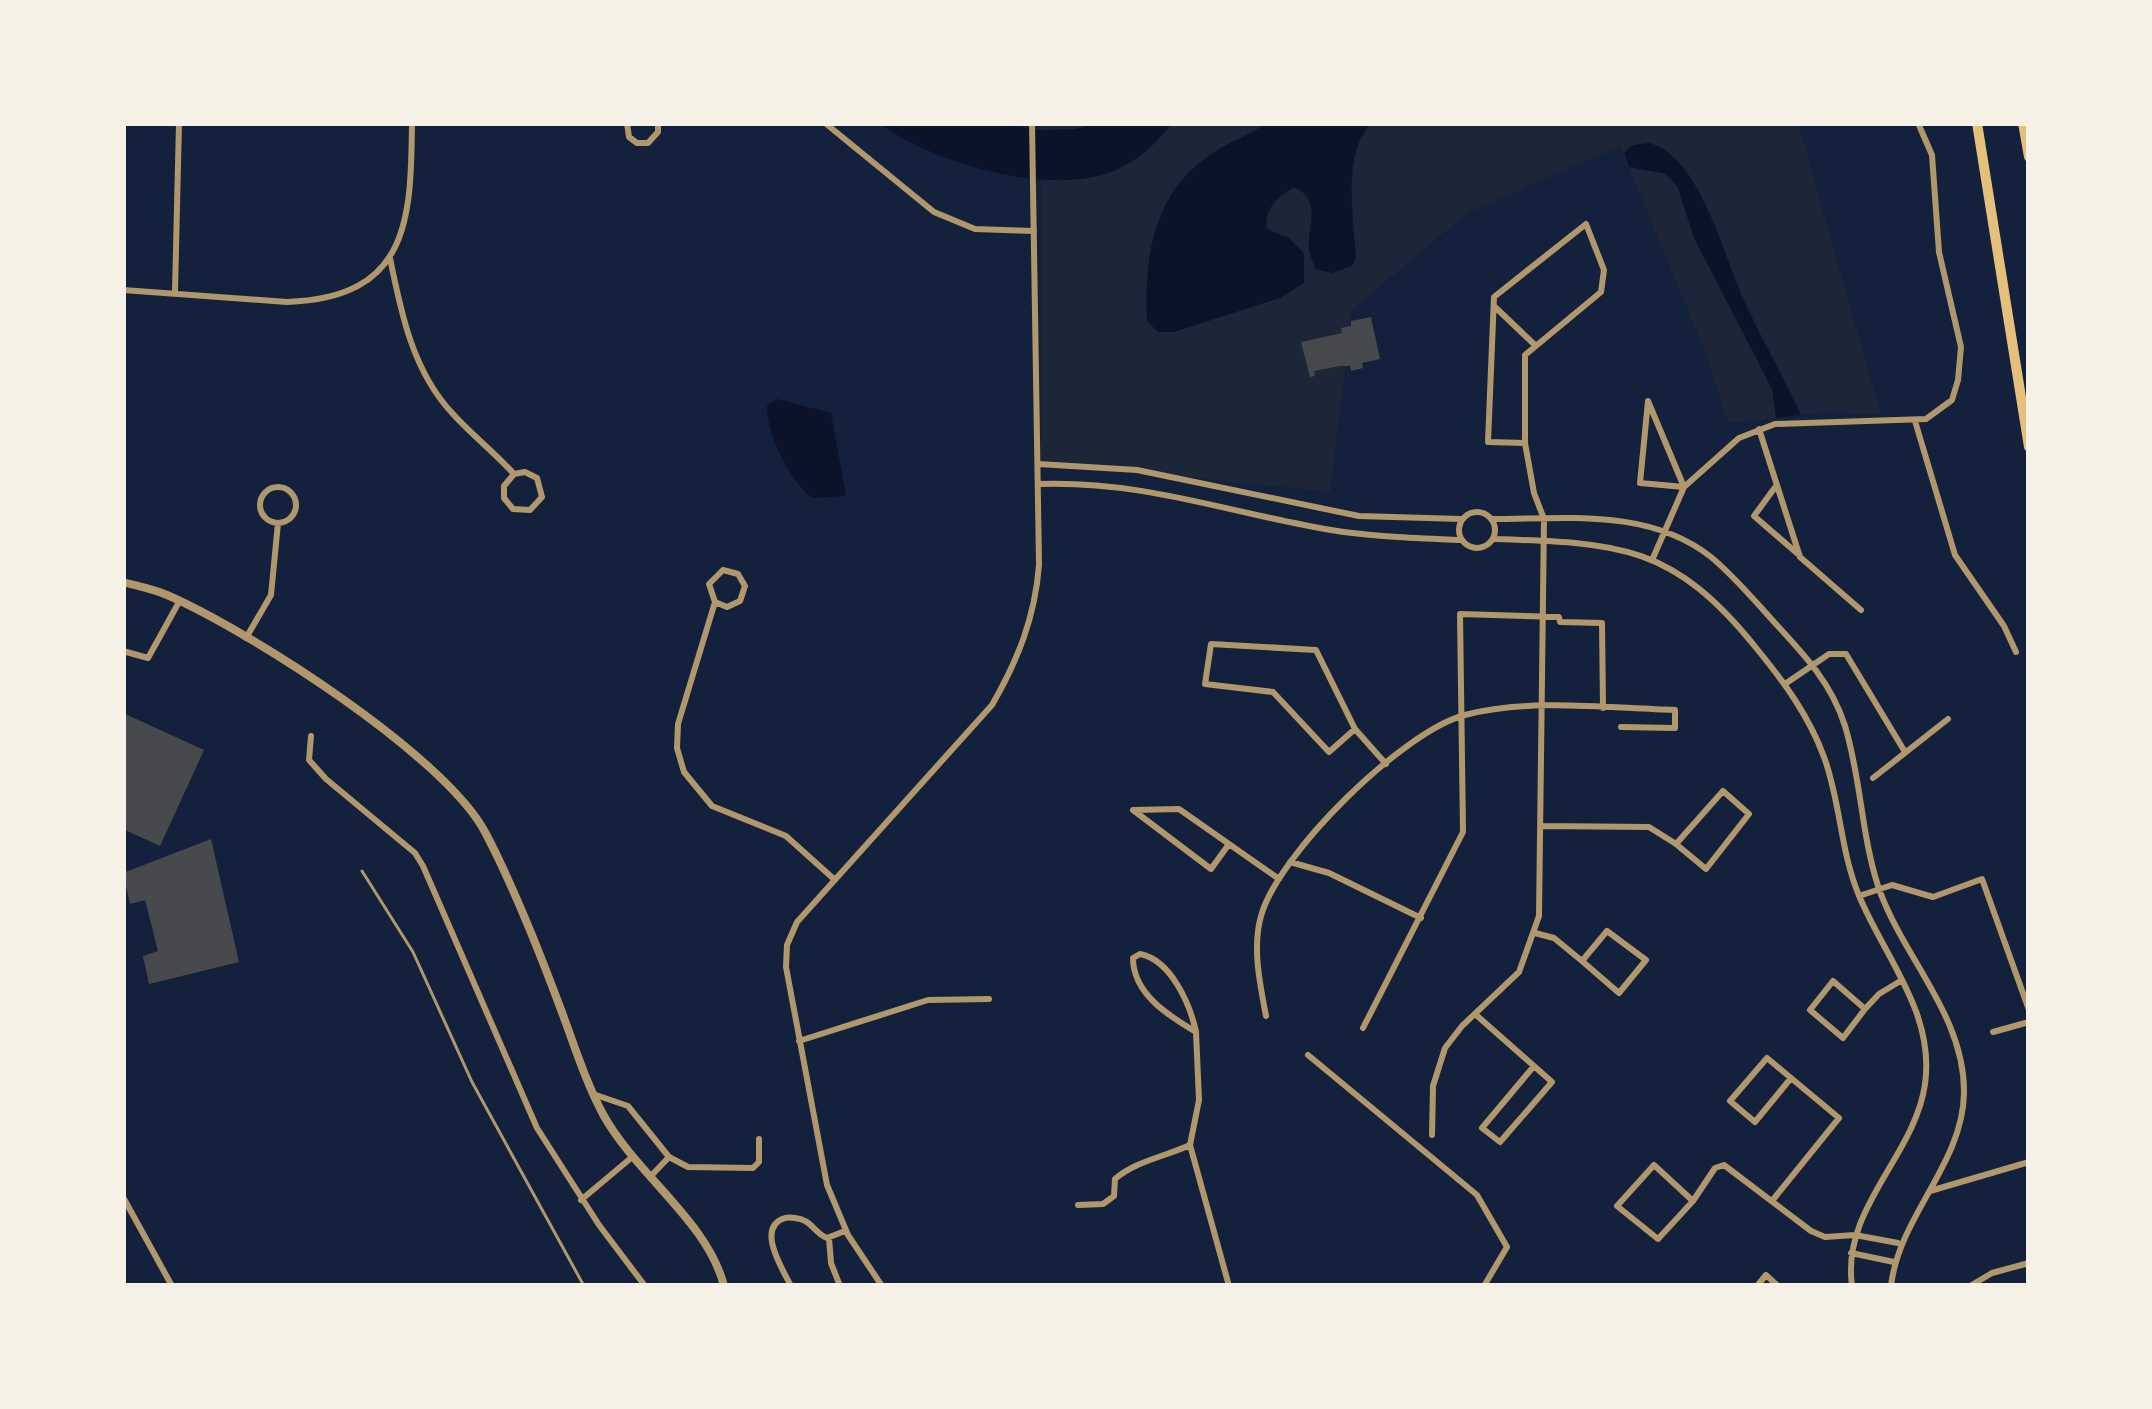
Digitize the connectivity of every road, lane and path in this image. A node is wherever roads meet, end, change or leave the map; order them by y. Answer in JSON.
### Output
{"nodes":[{"id":1,"x":179,"y":123,"type":"edge"},
{"id":2,"x":412,"y":123,"type":"edge"},
{"id":3,"x":627,"y":123,"type":"edge"},
{"id":4,"x":658,"y":123,"type":"edge"},
{"id":5,"x":825,"y":123,"type":"edge"},
{"id":6,"x":1032,"y":123,"type":"edge"},
{"id":7,"x":1918,"y":123,"type":"edge"},
{"id":8,"x":1977,"y":123,"type":"edge"},
{"id":9,"x":2023,"y":123,"type":"edge"},
{"id":10,"x":2029,"y":157,"type":"edge"},
{"id":11,"x":1034,"y":230,"type":"junction"},
{"id":12,"x":390,"y":258,"type":"junction"},
{"id":13,"x":123,"y":290,"type":"edge"},
{"id":14,"x":175,"y":291,"type":"junction"},
{"id":15,"x":1494,"y":306,"type":"junction"},
{"id":16,"x":1536,"y":346,"type":"junction"},
{"id":17,"x":1915,"y":421,"type":"junction"},
{"id":18,"x":1759,"y":429,"type":"junction"},
{"id":19,"x":1525,"y":443,"type":"junction"},
{"id":20,"x":2029,"y":447,"type":"edge"},
{"id":21,"x":1038,"y":464,"type":"junction"},
{"id":22,"x":514,"y":474,"type":"junction"},
{"id":23,"x":1038,"y":484,"type":"junction"},
{"id":24,"x":1777,"y":485,"type":"junction"},
{"id":25,"x":1684,"y":487,"type":"junction"},
{"id":26,"x":1461,"y":519,"type":"junction"},
{"id":27,"x":1492,"y":519,"type":"junction"},
{"id":28,"x":1544,"y":519,"type":"junction"},
{"id":29,"x":278,"y":523,"type":"junction"},
{"id":30,"x":1666,"y":531,"type":"junction"},
{"id":31,"x":1460,"y":539,"type":"junction"},
{"id":32,"x":1493,"y":539,"type":"junction"},
{"id":33,"x":1544,"y":541,"type":"junction"},
{"id":34,"x":1800,"y":557,"type":"junction"},
{"id":35,"x":1653,"y":559,"type":"junction"},
{"id":36,"x":123,"y":582,"type":"edge"},
{"id":37,"x":179,"y":602,"type":"junction"},
{"id":38,"x":715,"y":602,"type":"junction"},
{"id":39,"x":1861,"y":610,"type":"dead end"},
{"id":40,"x":1543,"y":615,"type":"junction"},
{"id":41,"x":246,"y":638,"type":"junction"},
{"id":42,"x":123,"y":651,"type":"edge"},
{"id":43,"x":2016,"y":652,"type":"dead end"},
{"id":44,"x":1813,"y":664,"type":"junction"},
{"id":45,"x":1785,"y":684,"type":"junction"},
{"id":46,"x":1543,"y":706,"type":"junction"},
{"id":47,"x":1603,"y":708,"type":"junction"},
{"id":48,"x":1462,"y":716,"type":"junction"},
{"id":49,"x":1948,"y":719,"type":"dead end"},
{"id":50,"x":1621,"y":727,"type":"dead end"},
{"id":51,"x":1355,"y":729,"type":"junction"},
{"id":52,"x":311,"y":736,"type":"dead end"},
{"id":53,"x":1905,"y":752,"type":"junction"},
{"id":54,"x":1386,"y":764,"type":"junction"},
{"id":55,"x":1873,"y":778,"type":"dead end"},
{"id":56,"x":1542,"y":826,"type":"junction"},
{"id":57,"x":1228,"y":844,"type":"junction"},
{"id":58,"x":1676,"y":844,"type":"junction"},
{"id":59,"x":1290,"y":862,"type":"junction"},
{"id":60,"x":362,"y":871,"type":"dead end"},
{"id":61,"x":1280,"y":879,"type":"junction"},
{"id":62,"x":835,"y":880,"type":"junction"},
{"id":63,"x":1879,"y":888,"type":"junction"},
{"id":64,"x":1859,"y":896,"type":"junction"},
{"id":65,"x":1421,"y":918,"type":"junction"},
{"id":66,"x":1535,"y":933,"type":"junction"},
{"id":67,"x":1582,"y":961,"type":"junction"},
{"id":68,"x":1902,"y":980,"type":"junction"},
{"id":69,"x":988,"y":999,"type":"dead end"},
{"id":70,"x":1865,"y":1009,"type":"junction"},
{"id":71,"x":2029,"y":1010,"type":"edge"},
{"id":72,"x":1475,"y":1014,"type":"junction"},
{"id":73,"x":1266,"y":1016,"type":"dead end"},
{"id":74,"x":2029,"y":1022,"type":"edge"},
{"id":75,"x":1363,"y":1028,"type":"dead end"},
{"id":76,"x":1196,"y":1032,"type":"junction"},
{"id":77,"x":1993,"y":1032,"type":"dead end"},
{"id":78,"x":800,"y":1041,"type":"junction"},
{"id":79,"x":1308,"y":1055,"type":"dead end"},
{"id":80,"x":1534,"y":1066,"type":"junction"},
{"id":81,"x":1791,"y":1078,"type":"junction"},
{"id":82,"x":592,"y":1094,"type":"junction"},
{"id":83,"x":1432,"y":1135,"type":"dead end"},
{"id":84,"x":759,"y":1139,"type":"dead end"},
{"id":85,"x":1190,"y":1144,"type":"junction"},
{"id":86,"x":670,"y":1157,"type":"junction"},
{"id":87,"x":631,"y":1158,"type":"junction"},
{"id":88,"x":2029,"y":1162,"type":"edge"},
{"id":89,"x":648,"y":1178,"type":"junction"},
{"id":90,"x":1927,"y":1192,"type":"junction"},
{"id":91,"x":123,"y":1197,"type":"edge"},
{"id":92,"x":581,"y":1200,"type":"junction"},
{"id":93,"x":1693,"y":1201,"type":"junction"},
{"id":94,"x":1772,"y":1201,"type":"junction"},
{"id":95,"x":1078,"y":1205,"type":"dead end"},
{"id":96,"x":846,"y":1231,"type":"junction"},
{"id":97,"x":1855,"y":1235,"type":"junction"},
{"id":98,"x":829,"y":1238,"type":"junction"},
{"id":99,"x":1900,"y":1243,"type":"junction"},
{"id":100,"x":1851,"y":1253,"type":"junction"},
{"id":101,"x":1894,"y":1262,"type":"junction"},
{"id":102,"x":2029,"y":1263,"type":"edge"},
{"id":103,"x":172,"y":1286,"type":"edge"},
{"id":104,"x":584,"y":1286,"type":"edge"},
{"id":105,"x":645,"y":1286,"type":"edge"},
{"id":106,"x":724,"y":1286,"type":"edge"},
{"id":107,"x":790,"y":1286,"type":"edge"},
{"id":108,"x":840,"y":1286,"type":"edge"},
{"id":109,"x":882,"y":1286,"type":"edge"},
{"id":110,"x":1228,"y":1286,"type":"edge"},
{"id":111,"x":1484,"y":1286,"type":"edge"},
{"id":112,"x":1756,"y":1286,"type":"edge"},
{"id":113,"x":1778,"y":1286,"type":"edge"},
{"id":114,"x":1852,"y":1286,"type":"edge"},
{"id":115,"x":1892,"y":1286,"type":"edge"},
{"id":116,"x":1970,"y":1286,"type":"edge"}],
"edges":[{"from":1,"to":14,"type":"street"},
{"from":2,"to":12,"type":"street"},
{"from":3,"to":4,"type":"street"},
{"from":5,"to":11,"type":"street"},
{"from":6,"to":11,"type":"street"},
{"from":7,"to":17,"type":"street"},
{"from":8,"to":20,"type":"highway"},
{"from":9,"to":10,"type":"highway"},
{"from":11,"to":21,"type":"street"},
{"from":12,"to":14,"type":"street"},
{"from":12,"to":22,"type":"street"},
{"from":13,"to":14,"type":"street"},
{"from":15,"to":16,"type":"street"},
{"from":15,"to":16,"type":"street"},
{"from":15,"to":19,"type":"street"},
{"from":16,"to":19,"type":"street"},
{"from":17,"to":18,"type":"street"},
{"from":17,"to":43,"type":"street"},
{"from":18,"to":24,"type":"street"},
{"from":18,"to":25,"type":"street"},
{"from":19,"to":28,"type":"street"},
{"from":21,"to":23,"type":"street"},
{"from":21,"to":26,"type":"street"},
{"from":22,"to":22,"type":"street"},
{"from":23,"to":31,"type":"street"},
{"from":23,"to":62,"type":"street"},
{"from":24,"to":34,"type":"street"},
{"from":24,"to":34,"type":"street"},
{"from":25,"to":25,"type":"street"},
{"from":25,"to":30,"type":"street"},
{"from":26,"to":27,"type":"street"},
{"from":26,"to":31,"type":"street"},
{"from":27,"to":28,"type":"street"},
{"from":27,"to":32,"type":"street"},
{"from":28,"to":30,"type":"street"},
{"from":28,"to":33,"type":"street"},
{"from":29,"to":29,"type":"street"},
{"from":29,"to":41,"type":"street"},
{"from":30,"to":35,"type":"street"},
{"from":30,"to":44,"type":"street"},
{"from":31,"to":32,"type":"street"},
{"from":32,"to":33,"type":"street"},
{"from":33,"to":35,"type":"street"},
{"from":33,"to":40,"type":"street"},
{"from":34,"to":39,"type":"street"},
{"from":35,"to":45,"type":"street"},
{"from":36,"to":37,"type":"street"},
{"from":37,"to":41,"type":"street"},
{"from":37,"to":42,"type":"street"},
{"from":38,"to":38,"type":"street"},
{"from":38,"to":62,"type":"street"},
{"from":40,"to":46,"type":"street"},
{"from":40,"to":47,"type":"street"},
{"from":40,"to":48,"type":"street"},
{"from":41,"to":82,"type":"street"},
{"from":44,"to":45,"type":"street"},
{"from":44,"to":53,"type":"street"},
{"from":44,"to":63,"type":"street"},
{"from":45,"to":64,"type":"street"},
{"from":46,"to":47,"type":"street"},
{"from":46,"to":48,"type":"street"},
{"from":46,"to":56,"type":"street"},
{"from":47,"to":50,"type":"street"},
{"from":48,"to":54,"type":"street"},
{"from":48,"to":65,"type":"street"},
{"from":49,"to":53,"type":"street"},
{"from":51,"to":51,"type":"street"},
{"from":51,"to":54,"type":"street"},
{"from":52,"to":92,"type":"street"},
{"from":53,"to":55,"type":"street"},
{"from":54,"to":59,"type":"street"},
{"from":56,"to":58,"type":"street"},
{"from":56,"to":66,"type":"street"},
{"from":57,"to":57,"type":"street"},
{"from":57,"to":61,"type":"street"},
{"from":58,"to":58,"type":"street"},
{"from":59,"to":61,"type":"street"},
{"from":59,"to":65,"type":"street"},
{"from":60,"to":104,"type":"lane"},
{"from":61,"to":73,"type":"street"},
{"from":62,"to":78,"type":"street"},
{"from":63,"to":64,"type":"street"},
{"from":63,"to":71,"type":"street"},
{"from":63,"to":90,"type":"street"},
{"from":64,"to":68,"type":"street"},
{"from":65,"to":75,"type":"street"},
{"from":66,"to":67,"type":"street"},
{"from":66,"to":72,"type":"street"},
{"from":67,"to":67,"type":"street"},
{"from":68,"to":70,"type":"street"},
{"from":68,"to":97,"type":"street"},
{"from":69,"to":78,"type":"street"},
{"from":70,"to":70,"type":"street"},
{"from":72,"to":80,"type":"street"},
{"from":72,"to":83,"type":"street"},
{"from":74,"to":77,"type":"street"},
{"from":76,"to":76,"type":"street"},
{"from":76,"to":85,"type":"street"},
{"from":78,"to":96,"type":"street"},
{"from":79,"to":111,"type":"street"},
{"from":80,"to":80,"type":"street"},
{"from":81,"to":81,"type":"street"},
{"from":81,"to":94,"type":"street"},
{"from":82,"to":86,"type":"street"},
{"from":82,"to":87,"type":"street"},
{"from":84,"to":86,"type":"street"},
{"from":85,"to":95,"type":"street"},
{"from":85,"to":110,"type":"street"},
{"from":86,"to":89,"type":"street"},
{"from":87,"to":89,"type":"street"},
{"from":87,"to":92,"type":"street"},
{"from":88,"to":90,"type":"street"},
{"from":89,"to":106,"type":"street"},
{"from":90,"to":99,"type":"street"},
{"from":91,"to":103,"type":"street"},
{"from":92,"to":105,"type":"street"},
{"from":93,"to":93,"type":"street"},
{"from":93,"to":94,"type":"street"},
{"from":94,"to":97,"type":"street"},
{"from":96,"to":98,"type":"street"},
{"from":96,"to":109,"type":"street"},
{"from":97,"to":99,"type":"street"},
{"from":97,"to":100,"type":"street"},
{"from":98,"to":107,"type":"street"},
{"from":98,"to":108,"type":"street"},
{"from":99,"to":101,"type":"street"},
{"from":100,"to":101,"type":"street"},
{"from":100,"to":114,"type":"street"},
{"from":101,"to":115,"type":"street"},
{"from":102,"to":116,"type":"street"},
{"from":112,"to":113,"type":"street"}]}
